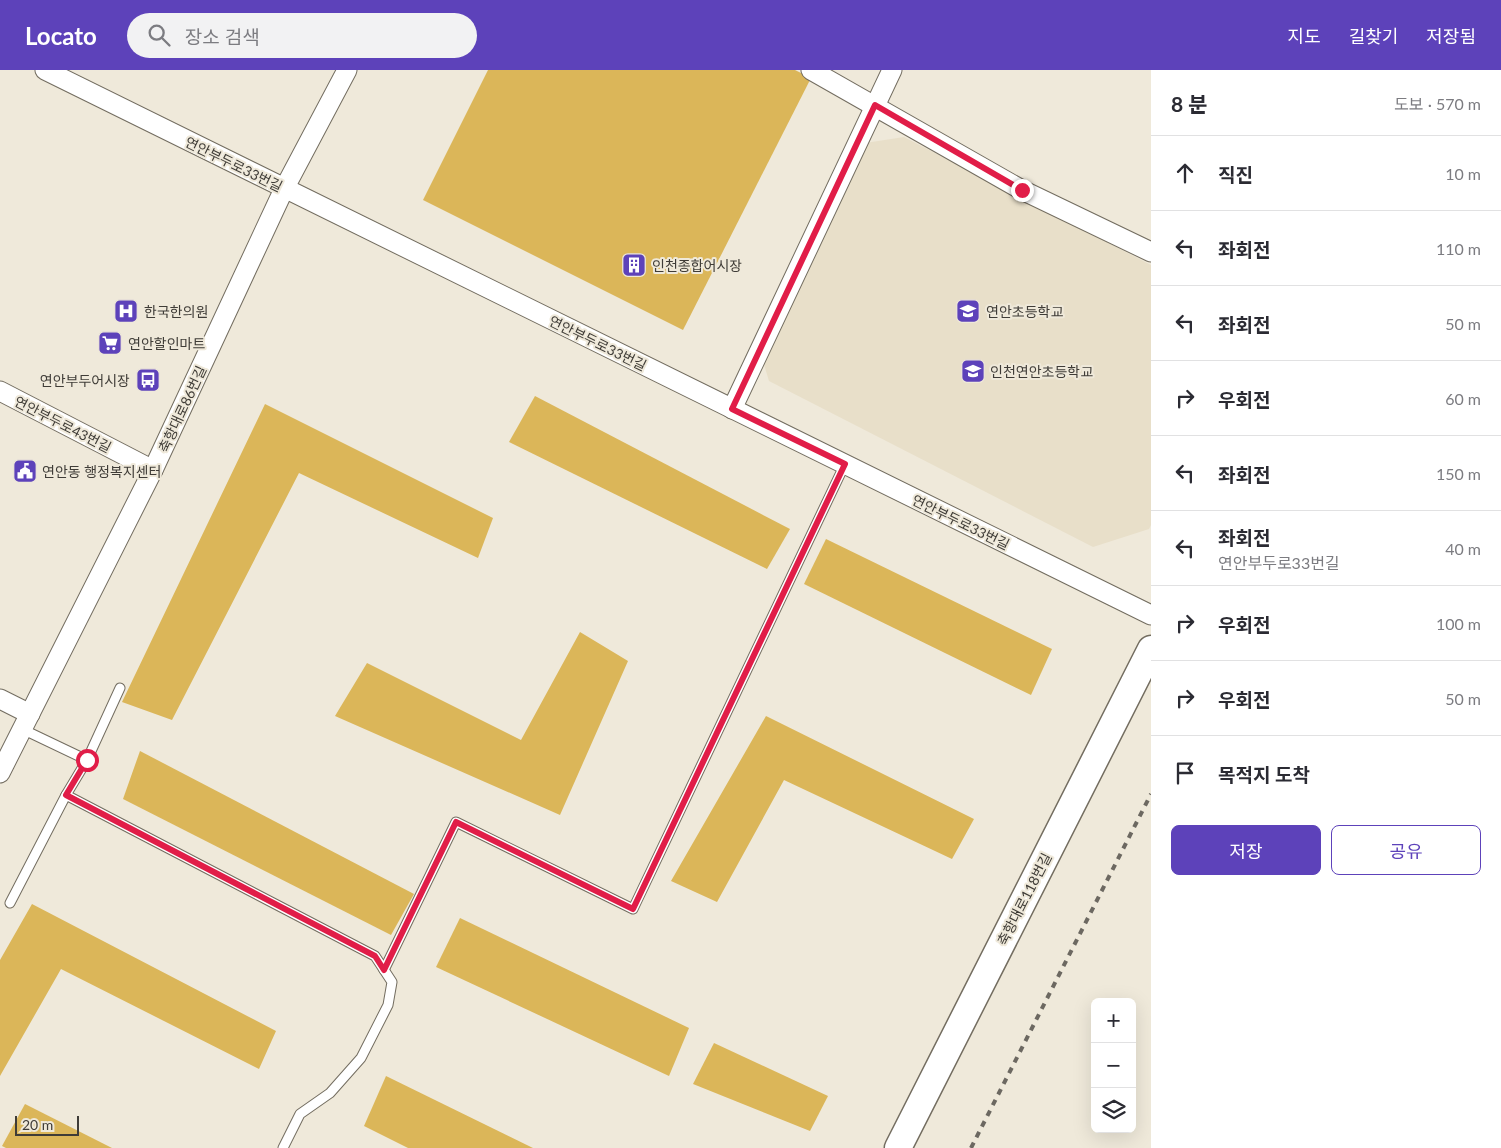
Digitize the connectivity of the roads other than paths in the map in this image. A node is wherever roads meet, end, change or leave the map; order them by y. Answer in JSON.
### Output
{"nodes":[{"id":1,"x":45,"y":70,"type":"edge"},
{"id":2,"x":347,"y":70,"type":"edge"},
{"id":3,"x":812,"y":70,"type":"edge"},
{"id":4,"x":892,"y":70,"type":"edge"},
{"id":5,"x":875,"y":105,"type":"junction"},
{"id":6,"x":284,"y":189,"type":"junction"},
{"id":7,"x":1151,"y":252,"type":"edge"},
{"id":8,"x":0,"y":391,"type":"edge"},
{"id":9,"x":732,"y":409,"type":"junction"},
{"id":10,"x":845,"y":464,"type":"junction"},
{"id":11,"x":153,"y":470,"type":"junction"},
{"id":12,"x":1151,"y":615,"type":"edge"},
{"id":13,"x":1151,"y":649,"type":"edge"},
{"id":14,"x":120,"y":688,"type":"dead end"},
{"id":15,"x":0,"y":699,"type":"edge"},
{"id":16,"x":26,"y":721,"type":"junction"},
{"id":17,"x":87,"y":760,"type":"junction"},
{"id":18,"x":0,"y":773,"type":"edge"},
{"id":19,"x":66,"y":795,"type":"junction"},
{"id":20,"x":10,"y":903,"type":"dead end"},
{"id":21,"x":384,"y":970,"type":"junction"},
{"id":22,"x":282,"y":1148,"type":"edge"},
{"id":23,"x":898,"y":1148,"type":"edge"}],
"edges":[{"from":1,"to":6,"type":"street","name":"연안부두로33번길"},
{"from":2,"to":6,"type":"street","name":"축항대로86번길"},
{"from":3,"to":5,"type":"street"},
{"from":4,"to":5,"type":"street"},
{"from":5,"to":7,"type":"street"},
{"from":5,"to":9,"type":"street"},
{"from":6,"to":9,"type":"street","name":"연안부두로33번길"},
{"from":6,"to":11,"type":"street","name":"축항대로86번길"},
{"from":8,"to":11,"type":"street","name":"연안부두로43번길"},
{"from":9,"to":10,"type":"street","name":"연안부두로33번길"},
{"from":10,"to":12,"type":"street","name":"연안부두로33번길"},
{"from":10,"to":21,"type":"lane"},
{"from":11,"to":16,"type":"street","name":"축항대로86번길"},
{"from":13,"to":23,"type":"main road","name":"축항대로118번길"},
{"from":14,"to":17,"type":"lane"},
{"from":15,"to":16,"type":"street"},
{"from":16,"to":17,"type":"lane"},
{"from":16,"to":18,"type":"street","name":"축항대로86번길"},
{"from":17,"to":19,"type":"lane"},
{"from":19,"to":20,"type":"lane"},
{"from":19,"to":21,"type":"lane"},
{"from":21,"to":22,"type":"lane"}]}
